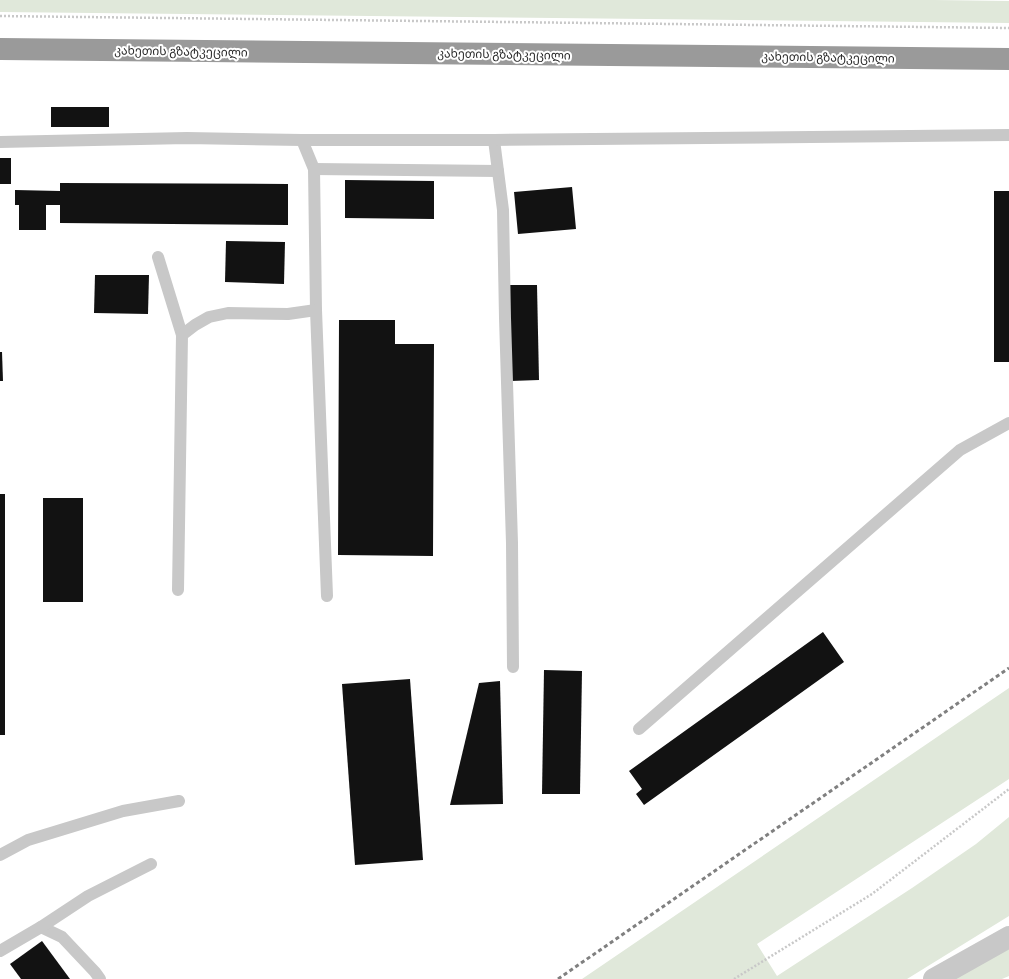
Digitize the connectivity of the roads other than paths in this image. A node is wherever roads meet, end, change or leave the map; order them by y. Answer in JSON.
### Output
{"nodes":[{"id":1,"x":0,"y":49,"type":"edge"},
{"id":2,"x":1009,"y":59,"type":"edge"},
{"id":3,"x":1009,"y":135,"type":"edge"},
{"id":4,"x":302,"y":140,"type":"junction"},
{"id":5,"x":494,"y":140,"type":"junction"},
{"id":6,"x":0,"y":142,"type":"edge"},
{"id":7,"x":314,"y":169,"type":"junction"},
{"id":8,"x":498,"y":171,"type":"junction"},
{"id":9,"x":158,"y":257,"type":"dead end"},
{"id":10,"x":316,"y":310,"type":"junction"},
{"id":11,"x":182,"y":335,"type":"junction"},
{"id":12,"x":1009,"y":423,"type":"edge"},
{"id":13,"x":178,"y":590,"type":"dead end"},
{"id":14,"x":327,"y":596,"type":"dead end"},
{"id":15,"x":513,"y":667,"type":"dead end"},
{"id":16,"x":639,"y":729,"type":"dead end"},
{"id":17,"x":179,"y":801,"type":"dead end"},
{"id":18,"x":0,"y":856,"type":"edge"},
{"id":19,"x":151,"y":864,"type":"dead end"},
{"id":20,"x":41,"y":927,"type":"junction"},
{"id":21,"x":1009,"y":937,"type":"edge"},
{"id":22,"x":0,"y":951,"type":"edge"},
{"id":23,"x":100,"y":979,"type":"edge"},
{"id":24,"x":934,"y":979,"type":"edge"}],
"edges":[{"from":1,"to":2,"type":"highway","name":"კახეთის გზატკეცილი"},
{"from":3,"to":5,"type":"lane"},
{"from":4,"to":5,"type":"lane"},
{"from":4,"to":6,"type":"lane"},
{"from":4,"to":7,"type":"lane"},
{"from":5,"to":8,"type":"lane"},
{"from":7,"to":8,"type":"lane"},
{"from":7,"to":10,"type":"lane"},
{"from":8,"to":15,"type":"lane"},
{"from":9,"to":11,"type":"lane"},
{"from":10,"to":11,"type":"lane"},
{"from":10,"to":14,"type":"lane"},
{"from":11,"to":13,"type":"lane"},
{"from":12,"to":16,"type":"lane"},
{"from":17,"to":18,"type":"lane"},
{"from":19,"to":20,"type":"lane"},
{"from":20,"to":22,"type":"lane"},
{"from":20,"to":23,"type":"lane"},
{"from":21,"to":24,"type":"street"}]}
